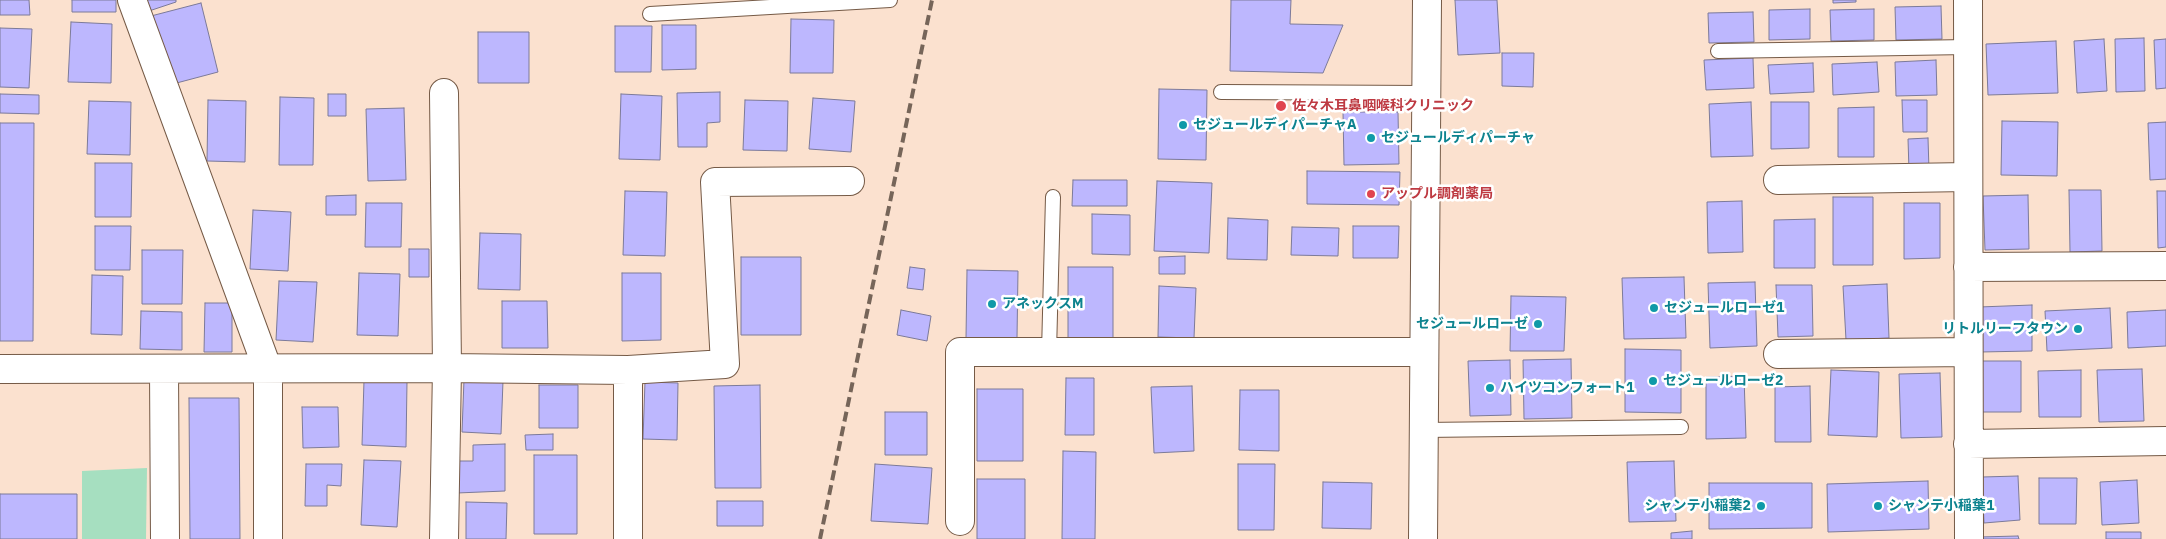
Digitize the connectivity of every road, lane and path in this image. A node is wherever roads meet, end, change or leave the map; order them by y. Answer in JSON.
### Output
{"nodes":[{"id":1,"x":132,"y":0,"type":"edge"},
{"id":2,"x":890,"y":0,"type":"edge"},
{"id":3,"x":1427,"y":0,"type":"edge"},
{"id":4,"x":1968,"y":0,"type":"edge"},
{"id":5,"x":650,"y":14,"type":"dead end"},
{"id":6,"x":1968,"y":47,"type":"junction"},
{"id":7,"x":1718,"y":51,"type":"dead end"},
{"id":8,"x":1221,"y":92,"type":"dead end"},
{"id":9,"x":444,"y":93,"type":"dead end"},
{"id":10,"x":1426,"y":93,"type":"junction"},
{"id":11,"x":1968,"y":178,"type":"junction"},
{"id":12,"x":1778,"y":180,"type":"dead end"},
{"id":13,"x":850,"y":181,"type":"dead end"},
{"id":14,"x":1052,"y":197,"type":"dead end"},
{"id":15,"x":2166,"y":266,"type":"edge"},
{"id":16,"x":1968,"y":268,"type":"junction"},
{"id":17,"x":1049,"y":352,"type":"junction"},
{"id":18,"x":1424,"y":352,"type":"junction"},
{"id":19,"x":1968,"y":352,"type":"junction"},
{"id":20,"x":1778,"y":354,"type":"dead end"},
{"id":21,"x":447,"y":368,"type":"junction"},
{"id":22,"x":0,"y":369,"type":"edge"},
{"id":23,"x":164,"y":370,"type":"junction"},
{"id":24,"x":268,"y":370,"type":"junction"},
{"id":25,"x":628,"y":370,"type":"junction"},
{"id":26,"x":1681,"y":427,"type":"dead end"},
{"id":27,"x":1423,"y":430,"type":"junction"},
{"id":28,"x":2166,"y":441,"type":"edge"},
{"id":29,"x":1968,"y":444,"type":"junction"},
{"id":30,"x":960,"y":521,"type":"dead end"},
{"id":31,"x":165,"y":539,"type":"edge"},
{"id":32,"x":268,"y":539,"type":"edge"},
{"id":33,"x":444,"y":539,"type":"edge"},
{"id":34,"x":628,"y":539,"type":"edge"},
{"id":35,"x":1423,"y":539,"type":"edge"},
{"id":36,"x":1968,"y":539,"type":"edge"}],
"edges":[{"from":1,"to":24,"type":"street"},
{"from":2,"to":5,"type":"lane"},
{"from":3,"to":10,"type":"street"},
{"from":4,"to":6,"type":"street"},
{"from":6,"to":7,"type":"lane"},
{"from":6,"to":11,"type":"street"},
{"from":8,"to":10,"type":"lane"},
{"from":9,"to":21,"type":"street"},
{"from":10,"to":18,"type":"street"},
{"from":11,"to":12,"type":"street"},
{"from":11,"to":16,"type":"street"},
{"from":13,"to":25,"type":"street"},
{"from":14,"to":17,"type":"lane"},
{"from":15,"to":16,"type":"street"},
{"from":16,"to":19,"type":"street"},
{"from":17,"to":18,"type":"street"},
{"from":17,"to":30,"type":"street"},
{"from":18,"to":27,"type":"street"},
{"from":19,"to":20,"type":"street"},
{"from":19,"to":29,"type":"street"},
{"from":21,"to":24,"type":"street"},
{"from":21,"to":25,"type":"street"},
{"from":21,"to":33,"type":"street"},
{"from":22,"to":23,"type":"street"},
{"from":23,"to":24,"type":"street"},
{"from":23,"to":31,"type":"street"},
{"from":24,"to":32,"type":"street"},
{"from":25,"to":34,"type":"street"},
{"from":26,"to":27,"type":"lane"},
{"from":27,"to":35,"type":"street"},
{"from":28,"to":29,"type":"street"},
{"from":29,"to":36,"type":"street"}]}
